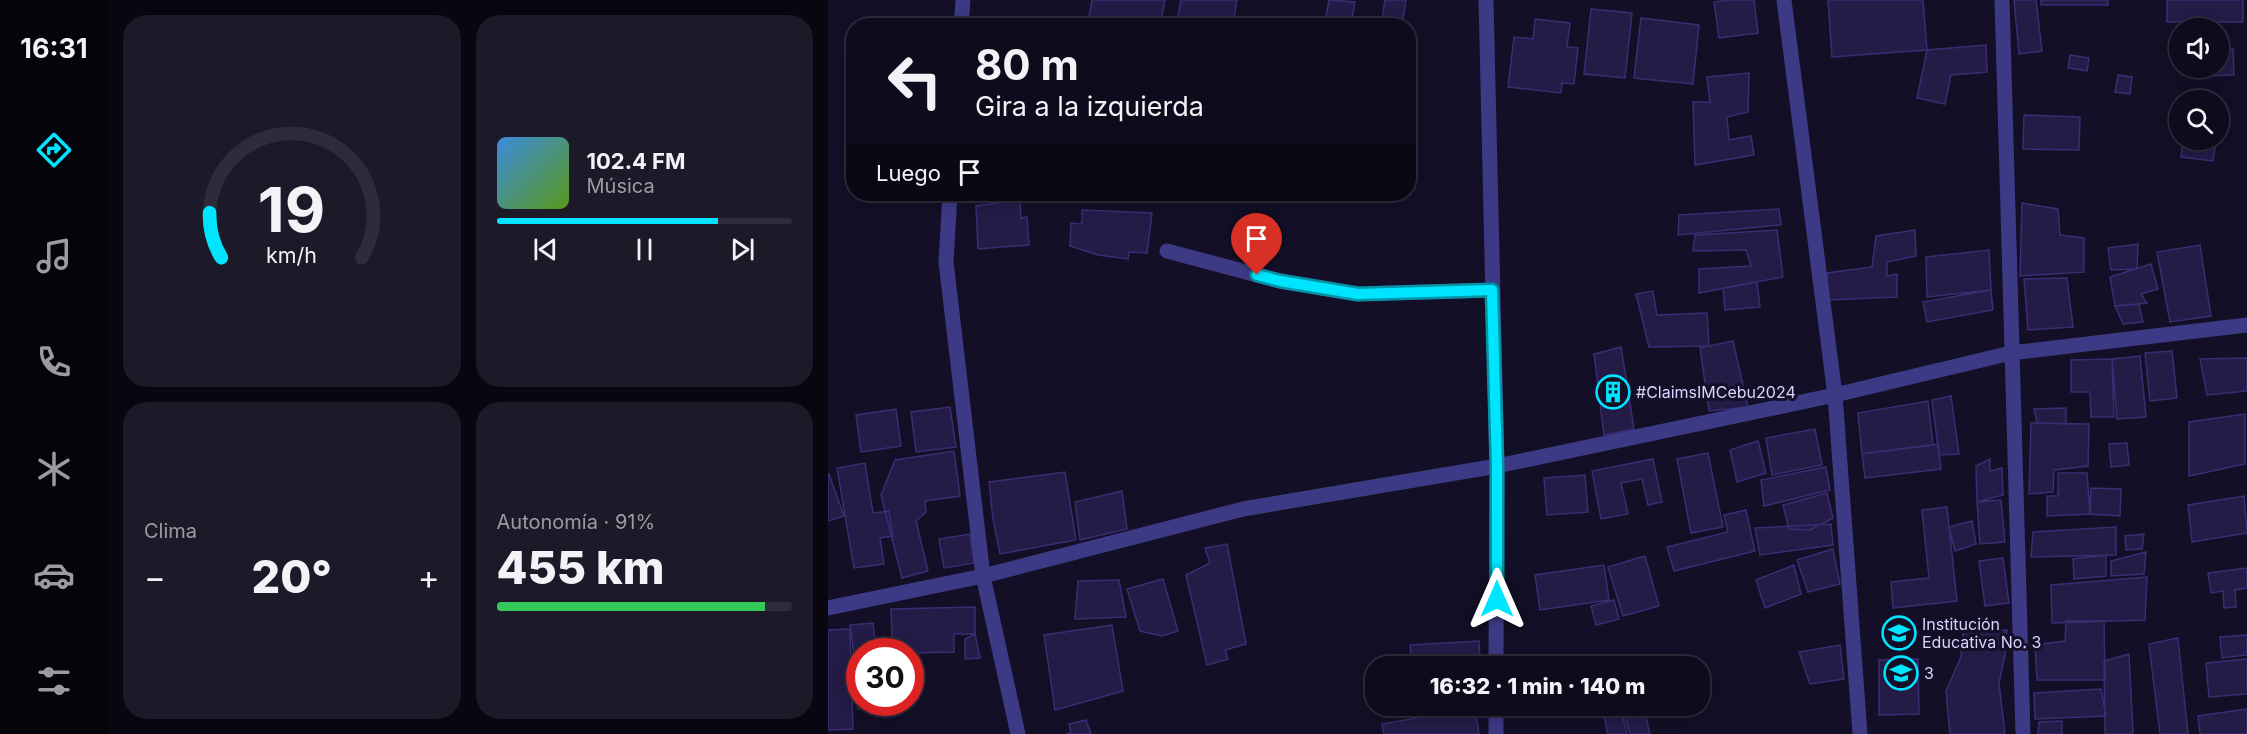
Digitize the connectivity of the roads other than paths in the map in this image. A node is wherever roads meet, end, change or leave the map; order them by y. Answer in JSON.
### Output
{"nodes":[{"id":1,"x":963,"y":0,"type":"edge"},
{"id":2,"x":1486,"y":0,"type":"edge"},
{"id":3,"x":1784,"y":0,"type":"edge"},
{"id":4,"x":2002,"y":0,"type":"edge"},
{"id":5,"x":962,"y":18,"type":"edge"},
{"id":6,"x":950,"y":201,"type":"edge"},
{"id":7,"x":1167,"y":250,"type":"dead end"},
{"id":8,"x":1492,"y":290,"type":"junction"},
{"id":9,"x":2247,"y":325,"type":"edge"},
{"id":10,"x":2011,"y":353,"type":"junction"},
{"id":11,"x":1835,"y":394,"type":"junction"},
{"id":12,"x":1497,"y":466,"type":"junction"},
{"id":13,"x":983,"y":576,"type":"junction"},
{"id":14,"x":828,"y":608,"type":"edge"},
{"id":15,"x":1496,"y":656,"type":"edge"},
{"id":16,"x":1496,"y":716,"type":"edge"},
{"id":17,"x":1018,"y":734,"type":"edge"},
{"id":18,"x":1496,"y":734,"type":"edge"},
{"id":19,"x":1860,"y":734,"type":"edge"},
{"id":20,"x":2023,"y":734,"type":"edge"}],
"edges":[{"from":1,"to":5,"type":"street"},
{"from":2,"to":8,"type":"street"},
{"from":3,"to":11,"type":"street"},
{"from":4,"to":10,"type":"street"},
{"from":6,"to":13,"type":"street"},
{"from":7,"to":8,"type":"street"},
{"from":8,"to":12,"type":"street"},
{"from":9,"to":10,"type":"street"},
{"from":10,"to":11,"type":"street"},
{"from":10,"to":20,"type":"street"},
{"from":11,"to":12,"type":"street"},
{"from":11,"to":19,"type":"street"},
{"from":12,"to":13,"type":"street"},
{"from":12,"to":15,"type":"street"},
{"from":13,"to":14,"type":"street"},
{"from":13,"to":17,"type":"street"},
{"from":16,"to":18,"type":"street"}]}
